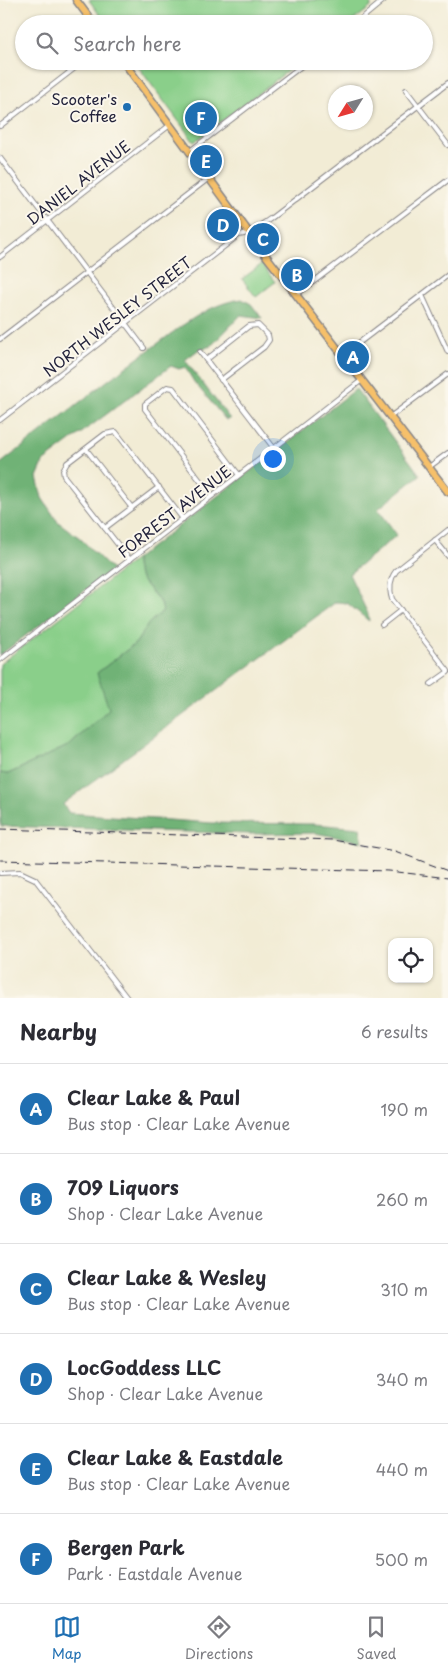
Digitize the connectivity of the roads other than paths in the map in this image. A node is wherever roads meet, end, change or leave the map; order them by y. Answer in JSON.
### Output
{"nodes":[{"id":1,"x":76,"y":0,"type":"edge"},
{"id":2,"x":384,"y":0,"type":"edge"},
{"id":3,"x":87,"y":15,"type":"edge"},
{"id":4,"x":366,"y":15,"type":"edge"},
{"id":5,"x":72,"y":70,"type":"edge"},
{"id":6,"x":130,"y":70,"type":"edge"},
{"id":7,"x":296,"y":70,"type":"edge"},
{"id":8,"x":448,"y":83,"type":"edge"},
{"id":9,"x":406,"y":90,"type":"dead end"},
{"id":10,"x":418,"y":106,"type":"junction"},
{"id":11,"x":170,"y":125,"type":"junction"},
{"id":12,"x":0,"y":126,"type":"edge"},
{"id":13,"x":448,"y":146,"type":"edge"},
{"id":14,"x":190,"y":151,"type":"junction"},
{"id":15,"x":0,"y":158,"type":"edge"},
{"id":16,"x":209,"y":178,"type":"junction"},
{"id":17,"x":448,"y":180,"type":"edge"},
{"id":18,"x":47,"y":221,"type":"junction"},
{"id":19,"x":249,"y":233,"type":"junction"},
{"id":20,"x":0,"y":257,"type":"edge"},
{"id":21,"x":86,"y":272,"type":"junction"},
{"id":22,"x":448,"y":275,"type":"edge"},
{"id":23,"x":296,"y":295,"type":"junction"},
{"id":24,"x":422,"y":295,"type":"junction"},
{"id":25,"x":125,"y":324,"type":"junction"},
{"id":26,"x":0,"y":339,"type":"edge"},
{"id":27,"x":144,"y":348,"type":"dead end"},
{"id":28,"x":200,"y":352,"type":"dead end"},
{"id":29,"x":448,"y":352,"type":"edge"},
{"id":30,"x":342,"y":354,"type":"junction"},
{"id":31,"x":206,"y":360,"type":"junction"},
{"id":32,"x":448,"y":374,"type":"edge"},
{"id":33,"x":221,"y":380,"type":"junction"},
{"id":34,"x":362,"y":380,"type":"junction"},
{"id":35,"x":390,"y":417,"type":"junction"},
{"id":36,"x":0,"y":420,"type":"edge"},
{"id":37,"x":273,"y":447,"type":"junction"},
{"id":38,"x":86,"y":449,"type":"junction"},
{"id":39,"x":448,"y":453,"type":"edge"},
{"id":40,"x":429,"y":467,"type":"junction"},
{"id":41,"x":239,"y":475,"type":"junction"},
{"id":42,"x":159,"y":487,"type":"junction"},
{"id":43,"x":448,"y":492,"type":"edge"},
{"id":44,"x":212,"y":496,"type":"junction"},
{"id":45,"x":132,"y":508,"type":"junction"},
{"id":46,"x":183,"y":519,"type":"junction"},
{"id":47,"x":105,"y":528,"type":"junction"},
{"id":48,"x":448,"y":530,"type":"edge"},
{"id":49,"x":435,"y":540,"type":"junction"},
{"id":50,"x":448,"y":556,"type":"edge"},
{"id":51,"x":130,"y":560,"type":"junction"},
{"id":52,"x":383,"y":584,"type":"dead end"},
{"id":53,"x":390,"y":584,"type":"junction"},
{"id":54,"x":401,"y":610,"type":"junction"},
{"id":55,"x":382,"y":625,"type":"dead end"},
{"id":56,"x":0,"y":660,"type":"edge"},
{"id":57,"x":448,"y":671,"type":"edge"},
{"id":58,"x":431,"y":684,"type":"dead end"},
{"id":59,"x":0,"y":873,"type":"edge"},
{"id":60,"x":127,"y":998,"type":"edge"}],
"edges":[{"from":1,"to":3,"type":"main road"},
{"from":2,"to":4,"type":"street"},
{"from":5,"to":12,"type":"street"},
{"from":6,"to":11,"type":"main road"},
{"from":7,"to":14,"type":"street"},
{"from":8,"to":10,"type":"street","name":"NORTH WESLEY STREET"},
{"from":9,"to":10,"type":"street"},
{"from":10,"to":13,"type":"street"},
{"from":10,"to":19,"type":"street","name":"NORTH WESLEY STREET"},
{"from":11,"to":14,"type":"main road"},
{"from":11,"to":18,"type":"street","name":"DANIEL AVENUE"},
{"from":14,"to":16,"type":"main road"},
{"from":15,"to":18,"type":"street"},
{"from":16,"to":19,"type":"main road"},
{"from":16,"to":21,"type":"street"},
{"from":17,"to":23,"type":"street"},
{"from":18,"to":20,"type":"street","name":"DANIEL AVENUE"},
{"from":18,"to":21,"type":"street"},
{"from":19,"to":23,"type":"main road"},
{"from":19,"to":25,"type":"street","name":"NORTH WESLEY STREET"},
{"from":21,"to":25,"type":"street"},
{"from":21,"to":26,"type":"street"},
{"from":22,"to":24,"type":"street"},
{"from":23,"to":30,"type":"main road"},
{"from":24,"to":29,"type":"street"},
{"from":24,"to":30,"type":"street"},
{"from":25,"to":27,"type":"street"},
{"from":25,"to":36,"type":"street","name":"NORTH WESLEY STREET"},
{"from":28,"to":31,"type":"street"},
{"from":30,"to":34,"type":"main road"},
{"from":31,"to":33,"type":"street"},
{"from":31,"to":33,"type":"street"},
{"from":32,"to":35,"type":"street"},
{"from":33,"to":37,"type":"street"},
{"from":34,"to":35,"type":"main road"},
{"from":34,"to":37,"type":"street","name":"FORREST AVENUE"},
{"from":35,"to":40,"type":"main road"},
{"from":37,"to":41,"type":"street","name":"FORREST AVENUE"},
{"from":38,"to":42,"type":"street"},
{"from":38,"to":45,"type":"street"},
{"from":38,"to":47,"type":"street"},
{"from":39,"to":40,"type":"street"},
{"from":40,"to":43,"type":"main road"},
{"from":41,"to":44,"type":"street","name":"FORREST AVENUE"},
{"from":41,"to":44,"type":"street"},
{"from":42,"to":45,"type":"street"},
{"from":42,"to":46,"type":"street"},
{"from":44,"to":46,"type":"street","name":"FORREST AVENUE"},
{"from":45,"to":47,"type":"street"},
{"from":46,"to":51,"type":"street","name":"FORREST AVENUE"},
{"from":47,"to":51,"type":"street"},
{"from":48,"to":49,"type":"street"},
{"from":49,"to":50,"type":"street"},
{"from":49,"to":53,"type":"street"},
{"from":51,"to":56,"type":"street","name":"FORREST AVENUE"},
{"from":52,"to":53,"type":"street"},
{"from":53,"to":54,"type":"street"},
{"from":54,"to":55,"type":"street"},
{"from":54,"to":57,"type":"street"},
{"from":57,"to":58,"type":"street"},
{"from":59,"to":60,"type":"street"}]}
